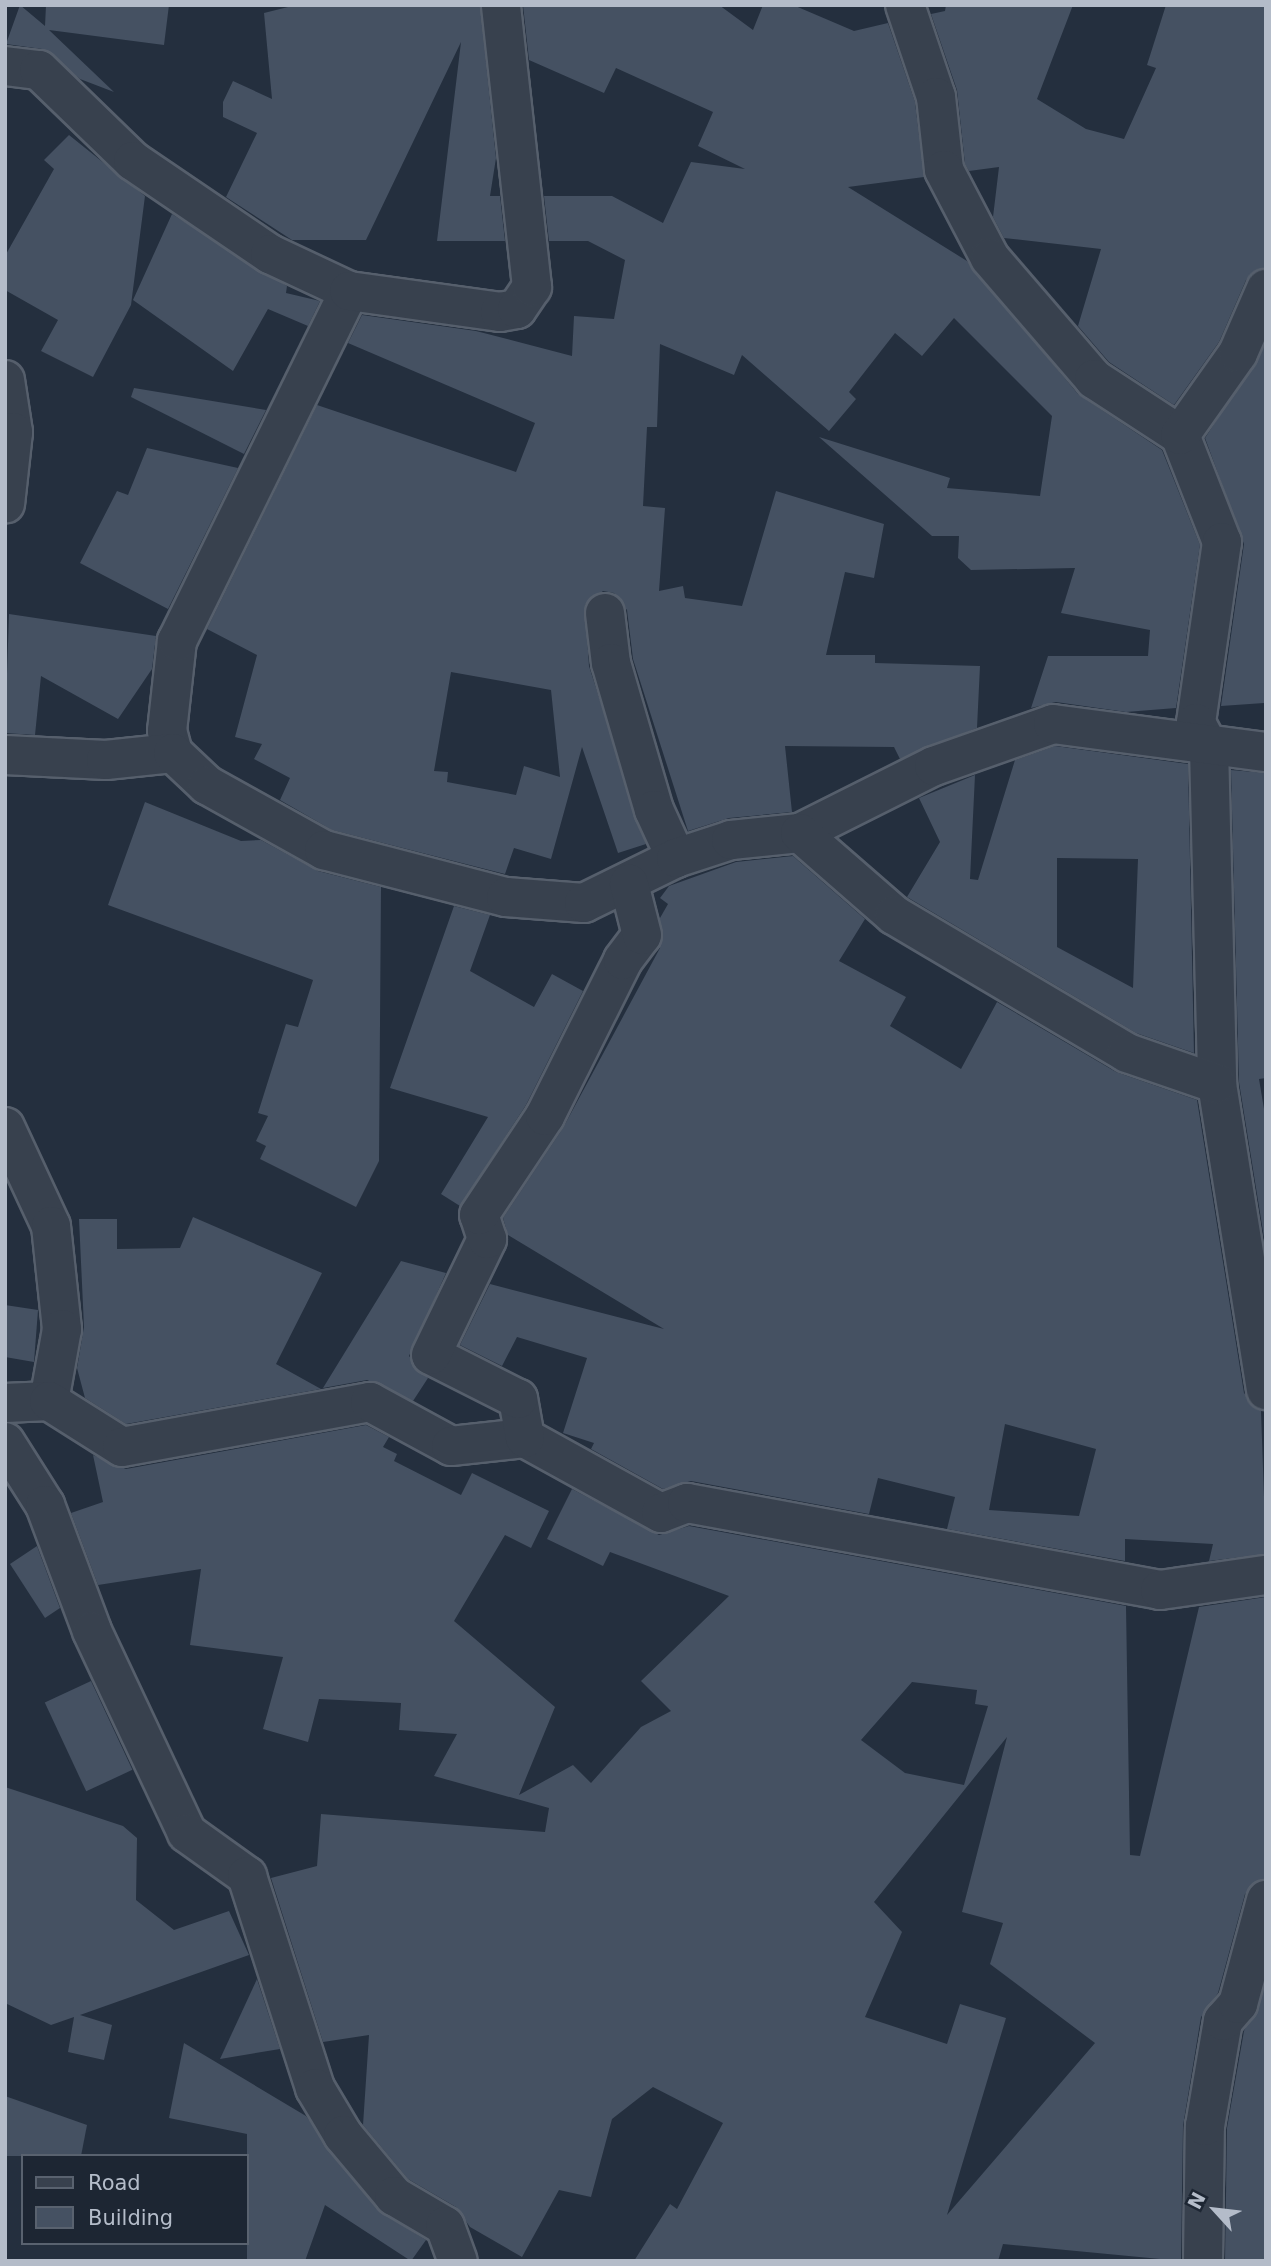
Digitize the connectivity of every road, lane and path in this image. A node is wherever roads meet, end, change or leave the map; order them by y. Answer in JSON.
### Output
{"nodes":[{"id":1,"x":501,"y":5,"type":"edge"},
{"id":2,"x":905,"y":5,"type":"edge"},
{"id":3,"x":5,"y":66,"type":"edge"},
{"id":4,"x":1266,"y":289,"type":"edge"},
{"id":5,"x":349,"y":291,"type":"junction"},
{"id":6,"x":5,"y":380,"type":"edge"},
{"id":7,"x":1180,"y":435,"type":"junction"},
{"id":8,"x":5,"y":504,"type":"edge"},
{"id":9,"x":605,"y":613,"type":"dead end"},
{"id":10,"x":1209,"y":747,"type":"junction"},
{"id":11,"x":1266,"y":752,"type":"edge"},
{"id":12,"x":173,"y":753,"type":"junction"},
{"id":13,"x":5,"y":755,"type":"edge"},
{"id":14,"x":800,"y":833,"type":"junction"},
{"id":15,"x":676,"y":858,"type":"junction"},
{"id":16,"x":629,"y":884,"type":"junction"},
{"id":17,"x":1217,"y":1084,"type":"junction"},
{"id":18,"x":5,"y":1127,"type":"edge"},
{"id":19,"x":1266,"y":1390,"type":"edge"},
{"id":20,"x":49,"y":1401,"type":"junction"},
{"id":21,"x":5,"y":1403,"type":"edge"},
{"id":22,"x":525,"y":1438,"type":"junction"},
{"id":23,"x":5,"y":1442,"type":"edge"},
{"id":24,"x":1266,"y":1575,"type":"edge"},
{"id":25,"x":1266,"y":1900,"type":"edge"},
{"id":26,"x":458,"y":2261,"type":"edge"},
{"id":27,"x":1203,"y":2261,"type":"edge"}],
"edges":[{"from":1,"to":5,"type":"street"},
{"from":2,"to":7,"type":"street"},
{"from":3,"to":5,"type":"street"},
{"from":4,"to":7,"type":"street"},
{"from":5,"to":12,"type":"street"},
{"from":6,"to":8,"type":"street"},
{"from":7,"to":10,"type":"street"},
{"from":9,"to":15,"type":"street"},
{"from":10,"to":11,"type":"street"},
{"from":10,"to":14,"type":"street"},
{"from":10,"to":17,"type":"street"},
{"from":12,"to":13,"type":"street"},
{"from":12,"to":16,"type":"street"},
{"from":14,"to":15,"type":"street"},
{"from":14,"to":17,"type":"street"},
{"from":15,"to":16,"type":"street"},
{"from":16,"to":22,"type":"street"},
{"from":17,"to":19,"type":"street"},
{"from":18,"to":20,"type":"street"},
{"from":20,"to":21,"type":"street"},
{"from":20,"to":22,"type":"street"},
{"from":22,"to":24,"type":"street"},
{"from":23,"to":26,"type":"street"},
{"from":25,"to":27,"type":"street"}]}
